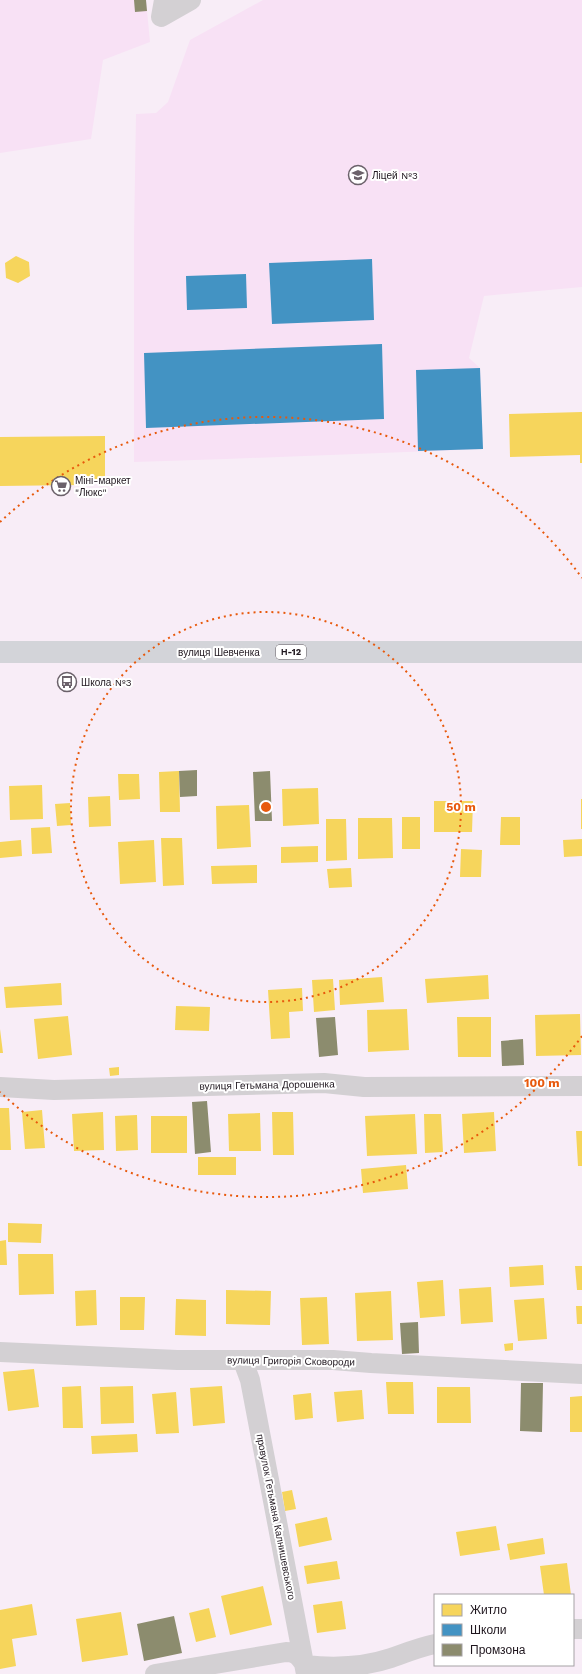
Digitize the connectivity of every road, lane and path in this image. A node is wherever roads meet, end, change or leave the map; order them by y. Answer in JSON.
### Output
{"nodes":[{"id":1,"x":164,"y":0,"type":"edge"},
{"id":2,"x":191,"y":0,"type":"edge"},
{"id":3,"x":0,"y":652,"type":"edge"},
{"id":4,"x":582,"y":652,"type":"edge"},
{"id":5,"x":582,"y":1086,"type":"edge"},
{"id":6,"x":0,"y":1087,"type":"edge"},
{"id":7,"x":0,"y":1352,"type":"edge"},
{"id":8,"x":243,"y":1361,"type":"junction"},
{"id":9,"x":582,"y":1374,"type":"edge"},
{"id":10,"x":434,"y":1644,"type":"edge"},
{"id":11,"x":305,"y":1670,"type":"edge"},
{"id":12,"x":155,"y":1674,"type":"edge"}],
"edges":[{"from":1,"to":2,"type":"street"},
{"from":3,"to":4,"type":"main road","name":"вулиця Шевченка","number":"Н-12"},
{"from":5,"to":6,"type":"street","name":"вулиця Гетьмана Дорошенка"},
{"from":7,"to":8,"type":"street","name":"вулиця Григорія Сковороди"},
{"from":8,"to":9,"type":"street","name":"вулиця Григорія Сковороди"},
{"from":8,"to":11,"type":"street","name":"провулок Гетьмана Калнишевського"},
{"from":10,"to":11,"type":"street"},
{"from":11,"to":12,"type":"street"}]}
